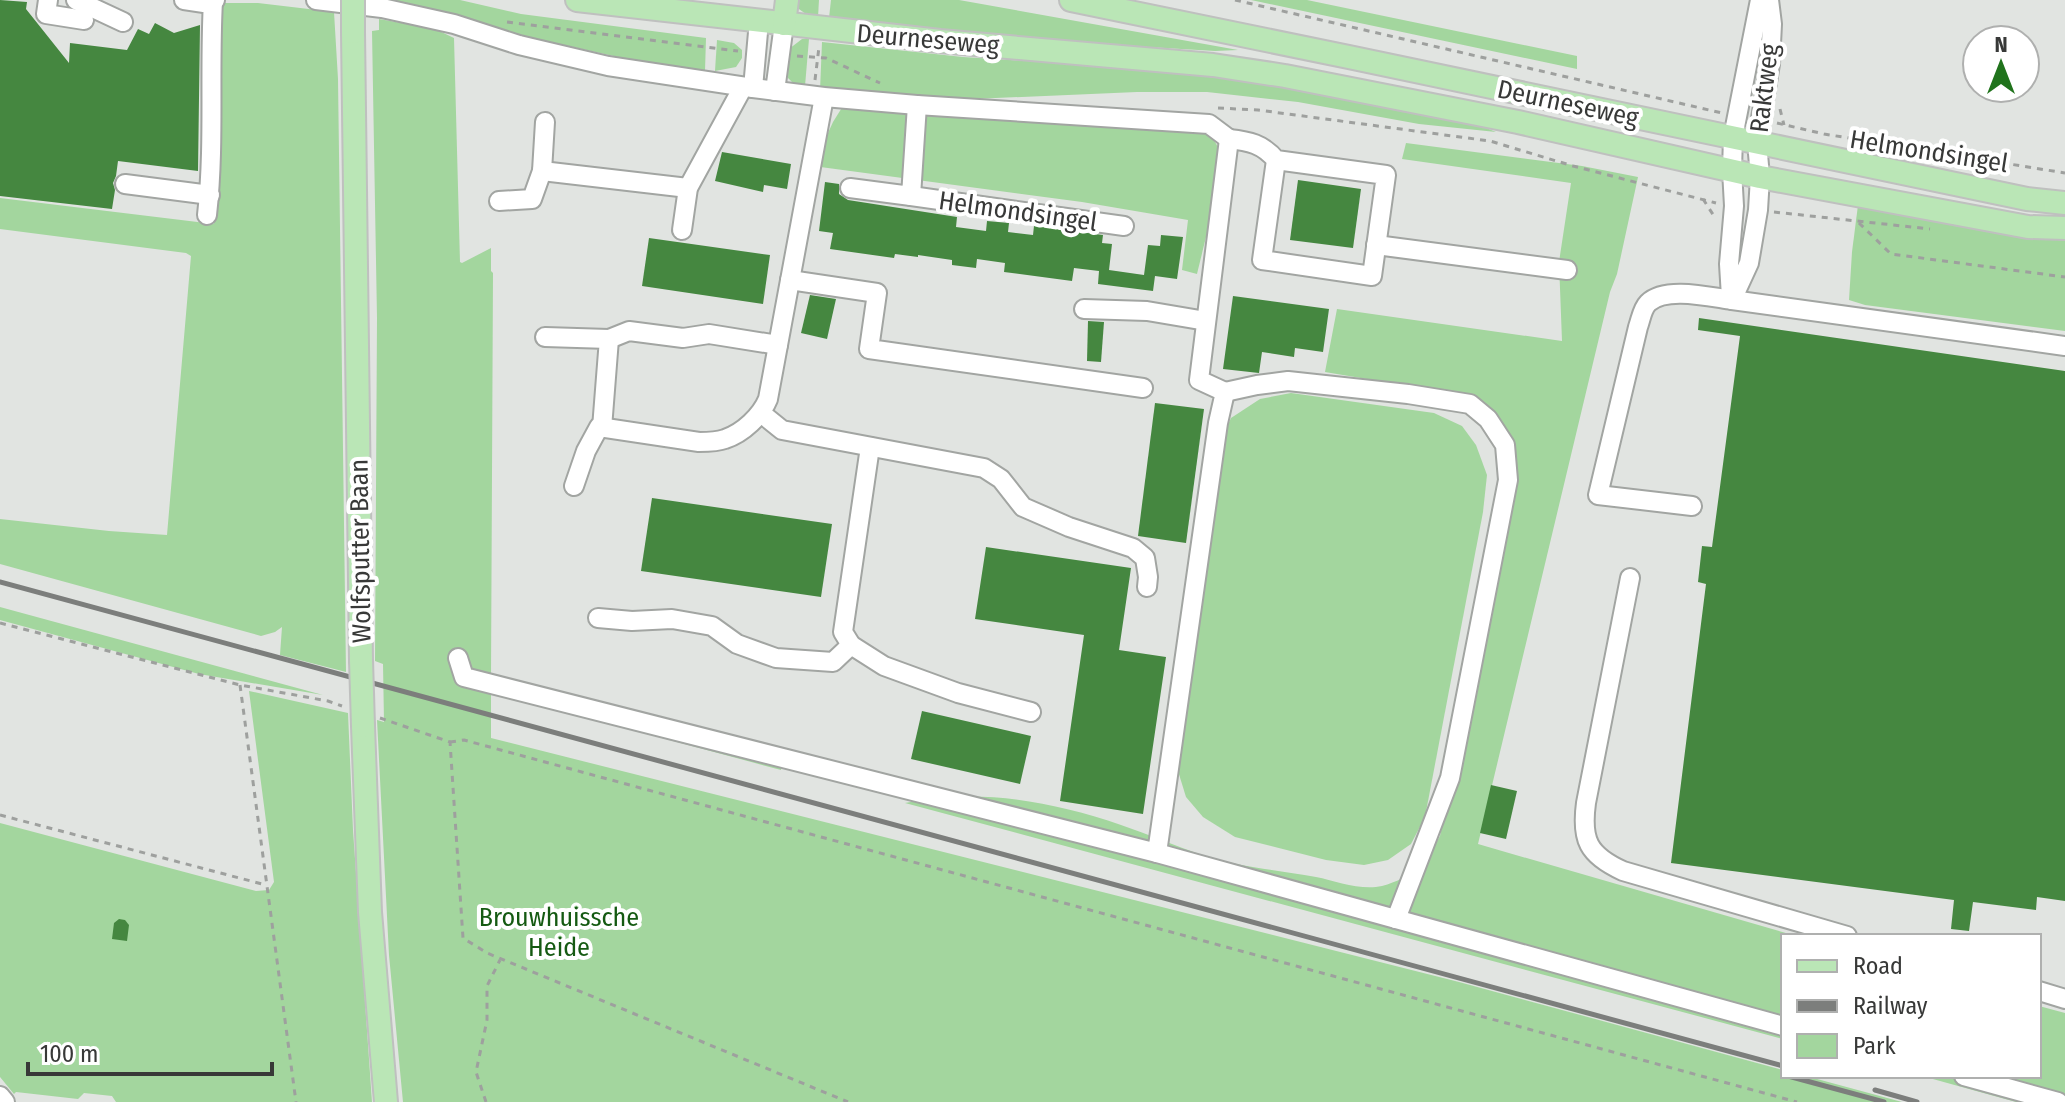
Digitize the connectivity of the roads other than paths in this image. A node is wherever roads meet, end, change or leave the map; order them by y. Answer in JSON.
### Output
{"nodes":[{"id":1,"x":48,"y":0,"type":"edge"},
{"id":2,"x":76,"y":0,"type":"edge"},
{"id":3,"x":184,"y":0,"type":"edge"},
{"id":4,"x":214,"y":0,"type":"edge"},
{"id":5,"x":316,"y":0,"type":"edge"},
{"id":6,"x":353,"y":0,"type":"edge"},
{"id":7,"x":577,"y":0,"type":"edge"},
{"id":8,"x":787,"y":0,"type":"edge"},
{"id":9,"x":1071,"y":0,"type":"edge"},
{"id":10,"x":1760,"y":0,"type":"edge"},
{"id":11,"x":1769,"y":0,"type":"edge"},
{"id":12,"x":760,"y":11,"type":"edge"},
{"id":13,"x":84,"y":20,"type":"dead end"},
{"id":14,"x":123,"y":22,"type":"dead end"},
{"id":15,"x":784,"y":24,"type":"junction"},
{"id":16,"x":748,"y":88,"type":"junction"},
{"id":17,"x":775,"y":91,"type":"junction"},
{"id":18,"x":819,"y":96,"type":"junction"},
{"id":19,"x":917,"y":105,"type":"junction"},
{"id":20,"x":545,"y":122,"type":"dead end"},
{"id":21,"x":1733,"y":137,"type":"junction"},
{"id":22,"x":1229,"y":139,"type":"junction"},
{"id":23,"x":1757,"y":142,"type":"junction"},
{"id":24,"x":1276,"y":160,"type":"junction"},
{"id":25,"x":1732,"y":170,"type":"junction"},
{"id":26,"x":542,"y":171,"type":"junction"},
{"id":27,"x":1760,"y":177,"type":"junction"},
{"id":28,"x":125,"y":184,"type":"dead end"},
{"id":29,"x":688,"y":188,"type":"junction"},
{"id":30,"x":850,"y":188,"type":"dead end"},
{"id":31,"x":210,"y":195,"type":"junction"},
{"id":32,"x":911,"y":196,"type":"junction"},
{"id":33,"x":499,"y":201,"type":"dead end"},
{"id":34,"x":2065,"y":203,"type":"edge"},
{"id":35,"x":207,"y":215,"type":"dead end"},
{"id":36,"x":1124,"y":226,"type":"dead end"},
{"id":37,"x":2065,"y":228,"type":"edge"},
{"id":38,"x":682,"y":230,"type":"dead end"},
{"id":39,"x":1376,"y":245,"type":"junction"},
{"id":40,"x":1567,"y":270,"type":"dead end"},
{"id":41,"x":790,"y":280,"type":"junction"},
{"id":42,"x":1732,"y":300,"type":"junction"},
{"id":43,"x":1084,"y":309,"type":"dead end"},
{"id":44,"x":1206,"y":321,"type":"junction"},
{"id":45,"x":545,"y":337,"type":"dead end"},
{"id":46,"x":609,"y":339,"type":"junction"},
{"id":47,"x":778,"y":345,"type":"junction"},
{"id":48,"x":2065,"y":346,"type":"edge"},
{"id":49,"x":1143,"y":388,"type":"dead end"},
{"id":50,"x":1225,"y":392,"type":"junction"},
{"id":51,"x":761,"y":413,"type":"junction"},
{"id":52,"x":602,"y":428,"type":"junction"},
{"id":53,"x":870,"y":447,"type":"junction"},
{"id":54,"x":574,"y":486,"type":"dead end"},
{"id":55,"x":1692,"y":506,"type":"dead end"},
{"id":56,"x":1630,"y":578,"type":"dead end"},
{"id":57,"x":1147,"y":587,"type":"dead end"},
{"id":58,"x":598,"y":618,"type":"dead end"},
{"id":59,"x":851,"y":645,"type":"junction"},
{"id":60,"x":458,"y":658,"type":"dead end"},
{"id":61,"x":1031,"y":712,"type":"dead end"},
{"id":62,"x":1157,"y":853,"type":"junction"},
{"id":63,"x":1396,"y":919,"type":"junction"},
{"id":64,"x":1840,"y":934,"type":"edge"},
{"id":65,"x":2041,"y":992,"type":"edge"},
{"id":66,"x":2065,"y":999,"type":"edge"},
{"id":67,"x":1781,"y":1025,"type":"edge"},
{"id":68,"x":1971,"y":1078,"type":"edge"},
{"id":69,"x":0,"y":1096,"type":"edge"},
{"id":70,"x":5,"y":1102,"type":"edge"},
{"id":71,"x":386,"y":1102,"type":"edge"},
{"id":72,"x":2058,"y":1102,"type":"edge"}],
"edges":[{"from":1,"to":13,"type":"street"},
{"from":2,"to":14,"type":"street"},
{"from":3,"to":4,"type":"street"},
{"from":4,"to":31,"type":"street"},
{"from":5,"to":16,"type":"street"},
{"from":6,"to":71,"type":"main road","name":"Wolfsputter Baan","bridge":true},
{"from":7,"to":12,"type":"main road","name":"Deurneseweg"},
{"from":8,"to":15,"type":"main road"},
{"from":9,"to":21,"type":"main road","name":"Deurneseweg"},
{"from":10,"to":21,"type":"street","name":"Raktweg"},
{"from":11,"to":23,"type":"street","name":"Raktweg"},
{"from":12,"to":15,"type":"main road","name":"Deurneseweg"},
{"from":12,"to":16,"type":"street"},
{"from":15,"to":17,"type":"street"},
{"from":15,"to":25,"type":"main road","name":"Deurneseweg"},
{"from":16,"to":17,"type":"street"},
{"from":16,"to":29,"type":"street"},
{"from":17,"to":18,"type":"street"},
{"from":18,"to":19,"type":"street"},
{"from":18,"to":41,"type":"street"},
{"from":19,"to":22,"type":"street"},
{"from":19,"to":32,"type":"street","name":"Helmondsingel"},
{"from":20,"to":26,"type":"street"},
{"from":21,"to":23,"type":"main road","name":"Deurneseweg"},
{"from":21,"to":25,"type":"street","name":"Raktweg"},
{"from":22,"to":24,"type":"street"},
{"from":22,"to":44,"type":"street"},
{"from":23,"to":27,"type":"street","name":"Raktweg"},
{"from":23,"to":34,"type":"main road","name":"Deurneseweg"},
{"from":24,"to":39,"type":"street"},
{"from":24,"to":39,"type":"street"},
{"from":25,"to":27,"type":"main road","name":"Deurneseweg"},
{"from":25,"to":42,"type":"street"},
{"from":26,"to":29,"type":"street"},
{"from":26,"to":33,"type":"street"},
{"from":27,"to":37,"type":"main road","name":"Deurneseweg"},
{"from":27,"to":42,"type":"street"},
{"from":28,"to":31,"type":"street"},
{"from":29,"to":38,"type":"street"},
{"from":30,"to":32,"type":"street","name":"Helmondsingel"},
{"from":31,"to":35,"type":"street"},
{"from":32,"to":36,"type":"street","name":"Helmondsingel"},
{"from":39,"to":40,"type":"street"},
{"from":41,"to":47,"type":"street"},
{"from":41,"to":49,"type":"street"},
{"from":42,"to":48,"type":"street"},
{"from":42,"to":55,"type":"street"},
{"from":43,"to":44,"type":"street"},
{"from":44,"to":50,"type":"street"},
{"from":45,"to":46,"type":"street"},
{"from":46,"to":47,"type":"street"},
{"from":46,"to":52,"type":"street"},
{"from":47,"to":51,"type":"street"},
{"from":50,"to":62,"type":"street"},
{"from":50,"to":63,"type":"street"},
{"from":51,"to":52,"type":"street"},
{"from":51,"to":53,"type":"street"},
{"from":52,"to":54,"type":"street"},
{"from":53,"to":57,"type":"street"},
{"from":53,"to":59,"type":"street"},
{"from":56,"to":64,"type":"street"},
{"from":58,"to":59,"type":"street"},
{"from":59,"to":61,"type":"street"},
{"from":60,"to":62,"type":"street"},
{"from":62,"to":63,"type":"street"},
{"from":63,"to":67,"type":"street"},
{"from":65,"to":66,"type":"street"},
{"from":68,"to":72,"type":"street"},
{"from":69,"to":70,"type":"street"}]}
